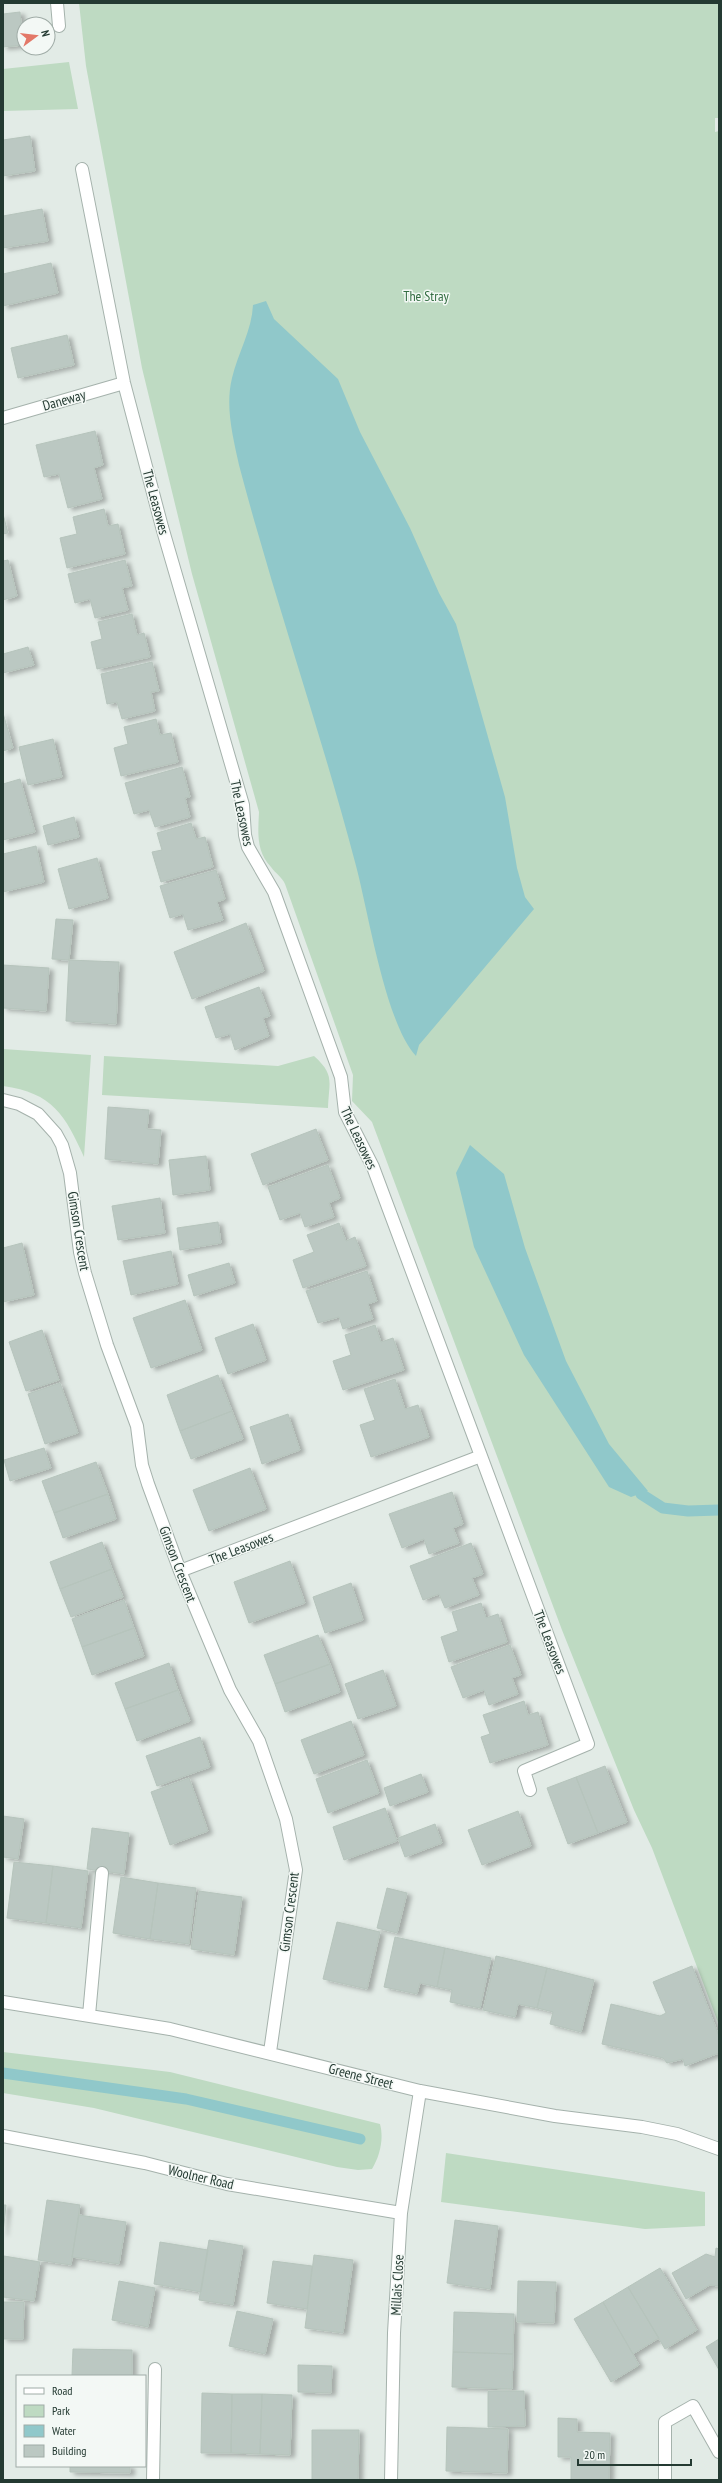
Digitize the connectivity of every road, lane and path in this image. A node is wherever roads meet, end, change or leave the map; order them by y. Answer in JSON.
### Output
{"nodes":[{"id":1,"x":57,"y":3,"type":"edge"},
{"id":2,"x":59,"y":26,"type":"dead end"},
{"id":3,"x":82,"y":169,"type":"dead end"},
{"id":4,"x":124,"y":383,"type":"junction"},
{"id":5,"x":3,"y":418,"type":"edge"},
{"id":6,"x":3,"y":1100,"type":"edge"},
{"id":7,"x":481,"y":1456,"type":"junction"},
{"id":8,"x":180,"y":1571,"type":"junction"},
{"id":9,"x":530,"y":1790,"type":"dead end"},
{"id":10,"x":102,"y":1873,"type":"dead end"},
{"id":11,"x":3,"y":2002,"type":"edge"},
{"id":12,"x":89,"y":2015,"type":"junction"},
{"id":13,"x":270,"y":2052,"type":"junction"},
{"id":14,"x":420,"y":2091,"type":"junction"},
{"id":15,"x":3,"y":2136,"type":"edge"},
{"id":16,"x":719,"y":2149,"type":"edge"},
{"id":17,"x":401,"y":2212,"type":"junction"},
{"id":18,"x":155,"y":2369,"type":"dead end"},
{"id":19,"x":719,"y":2452,"type":"edge"},
{"id":20,"x":153,"y":2480,"type":"edge"},
{"id":21,"x":391,"y":2480,"type":"edge"},
{"id":22,"x":665,"y":2480,"type":"edge"}],
"edges":[{"from":1,"to":2,"type":"street"},
{"from":3,"to":4,"type":"street","name":"The Leasowes"},
{"from":4,"to":5,"type":"street","name":"Daneway"},
{"from":4,"to":7,"type":"street","name":"The Leasowes"},
{"from":6,"to":8,"type":"street","name":"Gimson Crescent"},
{"from":7,"to":8,"type":"street","name":"The Leasowes"},
{"from":7,"to":9,"type":"street","name":"The Leasowes"},
{"from":8,"to":13,"type":"street","name":"Gimson Crescent"},
{"from":10,"to":12,"type":"street"},
{"from":11,"to":12,"type":"street","name":"Greene Street"},
{"from":12,"to":13,"type":"street","name":"Greene Street"},
{"from":13,"to":14,"type":"street","name":"Greene Street"},
{"from":14,"to":16,"type":"street","name":"Greene Street"},
{"from":14,"to":17,"type":"street","name":"Millais Close"},
{"from":15,"to":17,"type":"street","name":"Woolner Road"},
{"from":17,"to":21,"type":"street","name":"Millais Close"},
{"from":18,"to":20,"type":"street"},
{"from":19,"to":22,"type":"street"}]}
